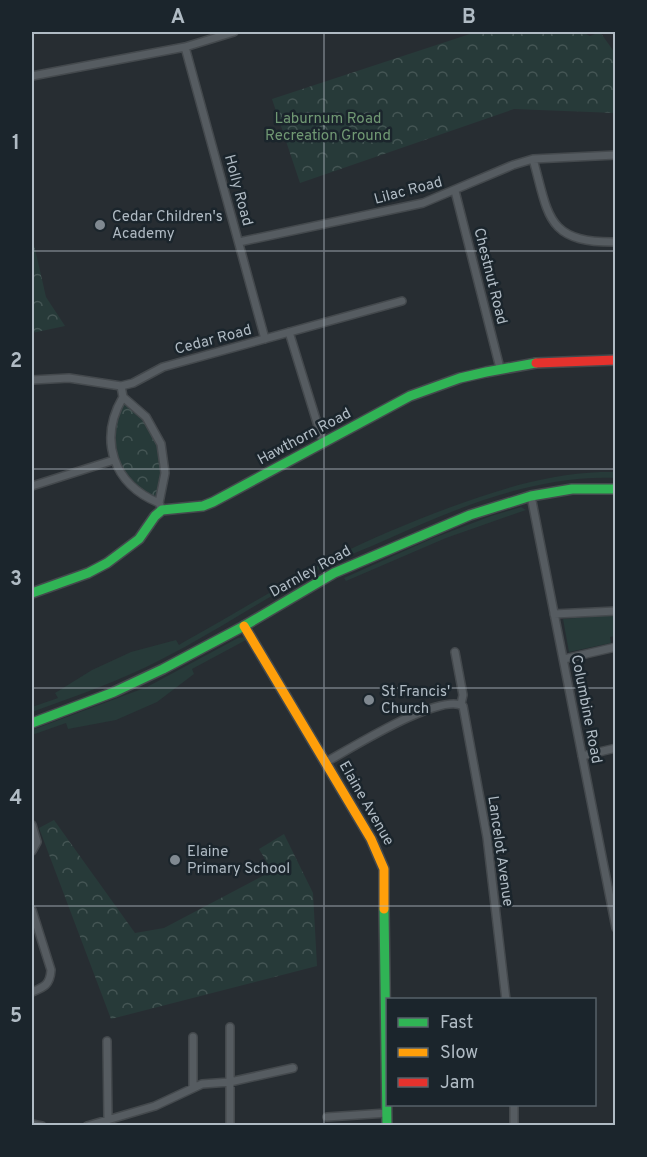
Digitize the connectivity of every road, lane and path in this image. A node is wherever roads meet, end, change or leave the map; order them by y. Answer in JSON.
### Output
{"nodes":[{"id":1,"x":234,"y":32,"type":"edge"},
{"id":2,"x":185,"y":47,"type":"junction"},
{"id":3,"x":32,"y":76,"type":"edge"},
{"id":4,"x":615,"y":155,"type":"edge"},
{"id":5,"x":533,"y":159,"type":"junction"},
{"id":6,"x":455,"y":191,"type":"junction"},
{"id":7,"x":239,"y":242,"type":"junction"},
{"id":8,"x":615,"y":242,"type":"edge"},
{"id":9,"x":402,"y":302,"type":"dead end"},
{"id":10,"x":289,"y":332,"type":"junction"},
{"id":11,"x":265,"y":339,"type":"junction"},
{"id":12,"x":615,"y":360,"type":"edge"},
{"id":13,"x":500,"y":368,"type":"junction"},
{"id":14,"x":32,"y":380,"type":"edge"},
{"id":15,"x":121,"y":386,"type":"junction"},
{"id":16,"x":123,"y":397,"type":"junction"},
{"id":17,"x":323,"y":442,"type":"junction"},
{"id":18,"x":114,"y":460,"type":"junction"},
{"id":19,"x":32,"y":486,"type":"edge"},
{"id":20,"x":615,"y":489,"type":"edge"},
{"id":21,"x":531,"y":496,"type":"junction"},
{"id":22,"x":160,"y":507,"type":"junction"},
{"id":23,"x":32,"y":593,"type":"edge"},
{"id":24,"x":615,"y":610,"type":"edge"},
{"id":25,"x":554,"y":614,"type":"junction"},
{"id":26,"x":244,"y":626,"type":"junction"},
{"id":27,"x":615,"y":647,"type":"edge"},
{"id":28,"x":455,"y":651,"type":"dead end"},
{"id":29,"x":564,"y":659,"type":"junction"},
{"id":30,"x":463,"y":706,"type":"junction"},
{"id":31,"x":32,"y":723,"type":"edge"},
{"id":32,"x":615,"y":748,"type":"edge"},
{"id":33,"x":582,"y":756,"type":"junction"},
{"id":34,"x":326,"y":762,"type":"junction"},
{"id":35,"x":32,"y":825,"type":"edge"},
{"id":36,"x":32,"y":851,"type":"edge"},
{"id":37,"x":32,"y":910,"type":"edge"},
{"id":38,"x":615,"y":928,"type":"edge"},
{"id":39,"x":32,"y":992,"type":"edge"},
{"id":40,"x":386,"y":998,"type":"edge"},
{"id":41,"x":506,"y":998,"type":"edge"},
{"id":42,"x":230,"y":1027,"type":"dead end"},
{"id":43,"x":193,"y":1037,"type":"dead end"},
{"id":44,"x":107,"y":1041,"type":"dead end"},
{"id":45,"x":293,"y":1068,"type":"dead end"},
{"id":46,"x":230,"y":1082,"type":"junction"},
{"id":47,"x":193,"y":1087,"type":"junction"},
{"id":48,"x":387,"y":1106,"type":"edge"},
{"id":49,"x":514,"y":1106,"type":"edge"},
{"id":50,"x":387,"y":1113,"type":"junction"},
{"id":51,"x":327,"y":1117,"type":"dead end"},
{"id":52,"x":108,"y":1119,"type":"junction"},
{"id":53,"x":32,"y":1125,"type":"edge"},
{"id":54,"x":42,"y":1125,"type":"edge"},
{"id":55,"x":87,"y":1125,"type":"edge"},
{"id":56,"x":230,"y":1125,"type":"edge"},
{"id":57,"x":387,"y":1125,"type":"edge"},
{"id":58,"x":514,"y":1125,"type":"edge"}],
"edges":[{"from":1,"to":2,"type":"street"},
{"from":2,"to":3,"type":"street"},
{"from":2,"to":7,"type":"street","name":"Holly Road"},
{"from":4,"to":5,"type":"street","name":"Lilac Road"},
{"from":5,"to":6,"type":"street","name":"Lilac Road"},
{"from":5,"to":8,"type":"street"},
{"from":6,"to":7,"type":"street","name":"Lilac Road"},
{"from":6,"to":13,"type":"street","name":"Chestnut Road"},
{"from":7,"to":11,"type":"street","name":"Holly Road"},
{"from":9,"to":10,"type":"street","name":"Cedar Road"},
{"from":10,"to":11,"type":"street","name":"Cedar Road"},
{"from":10,"to":17,"type":"street"},
{"from":11,"to":15,"type":"street","name":"Cedar Road"},
{"from":12,"to":13,"type":"street","name":"Hawthorn Road"},
{"from":13,"to":17,"type":"street","name":"Hawthorn Road"},
{"from":14,"to":15,"type":"street"},
{"from":15,"to":16,"type":"street"},
{"from":16,"to":18,"type":"street"},
{"from":16,"to":22,"type":"street"},
{"from":17,"to":22,"type":"street","name":"Hawthorn Road"},
{"from":18,"to":19,"type":"street"},
{"from":18,"to":22,"type":"street"},
{"from":20,"to":21,"type":"street","name":"Darnley Road"},
{"from":21,"to":25,"type":"street","name":"Columbine Road"},
{"from":21,"to":26,"type":"street","name":"Darnley Road"},
{"from":22,"to":23,"type":"street"},
{"from":24,"to":25,"type":"street"},
{"from":25,"to":29,"type":"street","name":"Columbine Road"},
{"from":26,"to":31,"type":"street","name":"Darnley Road"},
{"from":26,"to":34,"type":"street","name":"Elaine Avenue"},
{"from":27,"to":29,"type":"street"},
{"from":28,"to":30,"type":"street","name":"Lancelot Avenue"},
{"from":29,"to":33,"type":"street","name":"Columbine Road"},
{"from":30,"to":34,"type":"street"},
{"from":30,"to":41,"type":"street","name":"Lancelot Avenue"},
{"from":32,"to":33,"type":"street"},
{"from":33,"to":38,"type":"street","name":"Columbine Road"},
{"from":34,"to":40,"type":"street","name":"Elaine Avenue"},
{"from":35,"to":36,"type":"street"},
{"from":37,"to":39,"type":"street"},
{"from":42,"to":46,"type":"street"},
{"from":43,"to":47,"type":"street"},
{"from":44,"to":52,"type":"street"},
{"from":45,"to":46,"type":"street"},
{"from":46,"to":47,"type":"street"},
{"from":46,"to":56,"type":"street"},
{"from":47,"to":52,"type":"street"},
{"from":48,"to":50,"type":"street","name":"Elaine Avenue"},
{"from":49,"to":58,"type":"street"},
{"from":50,"to":51,"type":"street"},
{"from":50,"to":57,"type":"street","name":"Elaine Avenue"},
{"from":52,"to":55,"type":"street"},
{"from":53,"to":54,"type":"street"}]}
